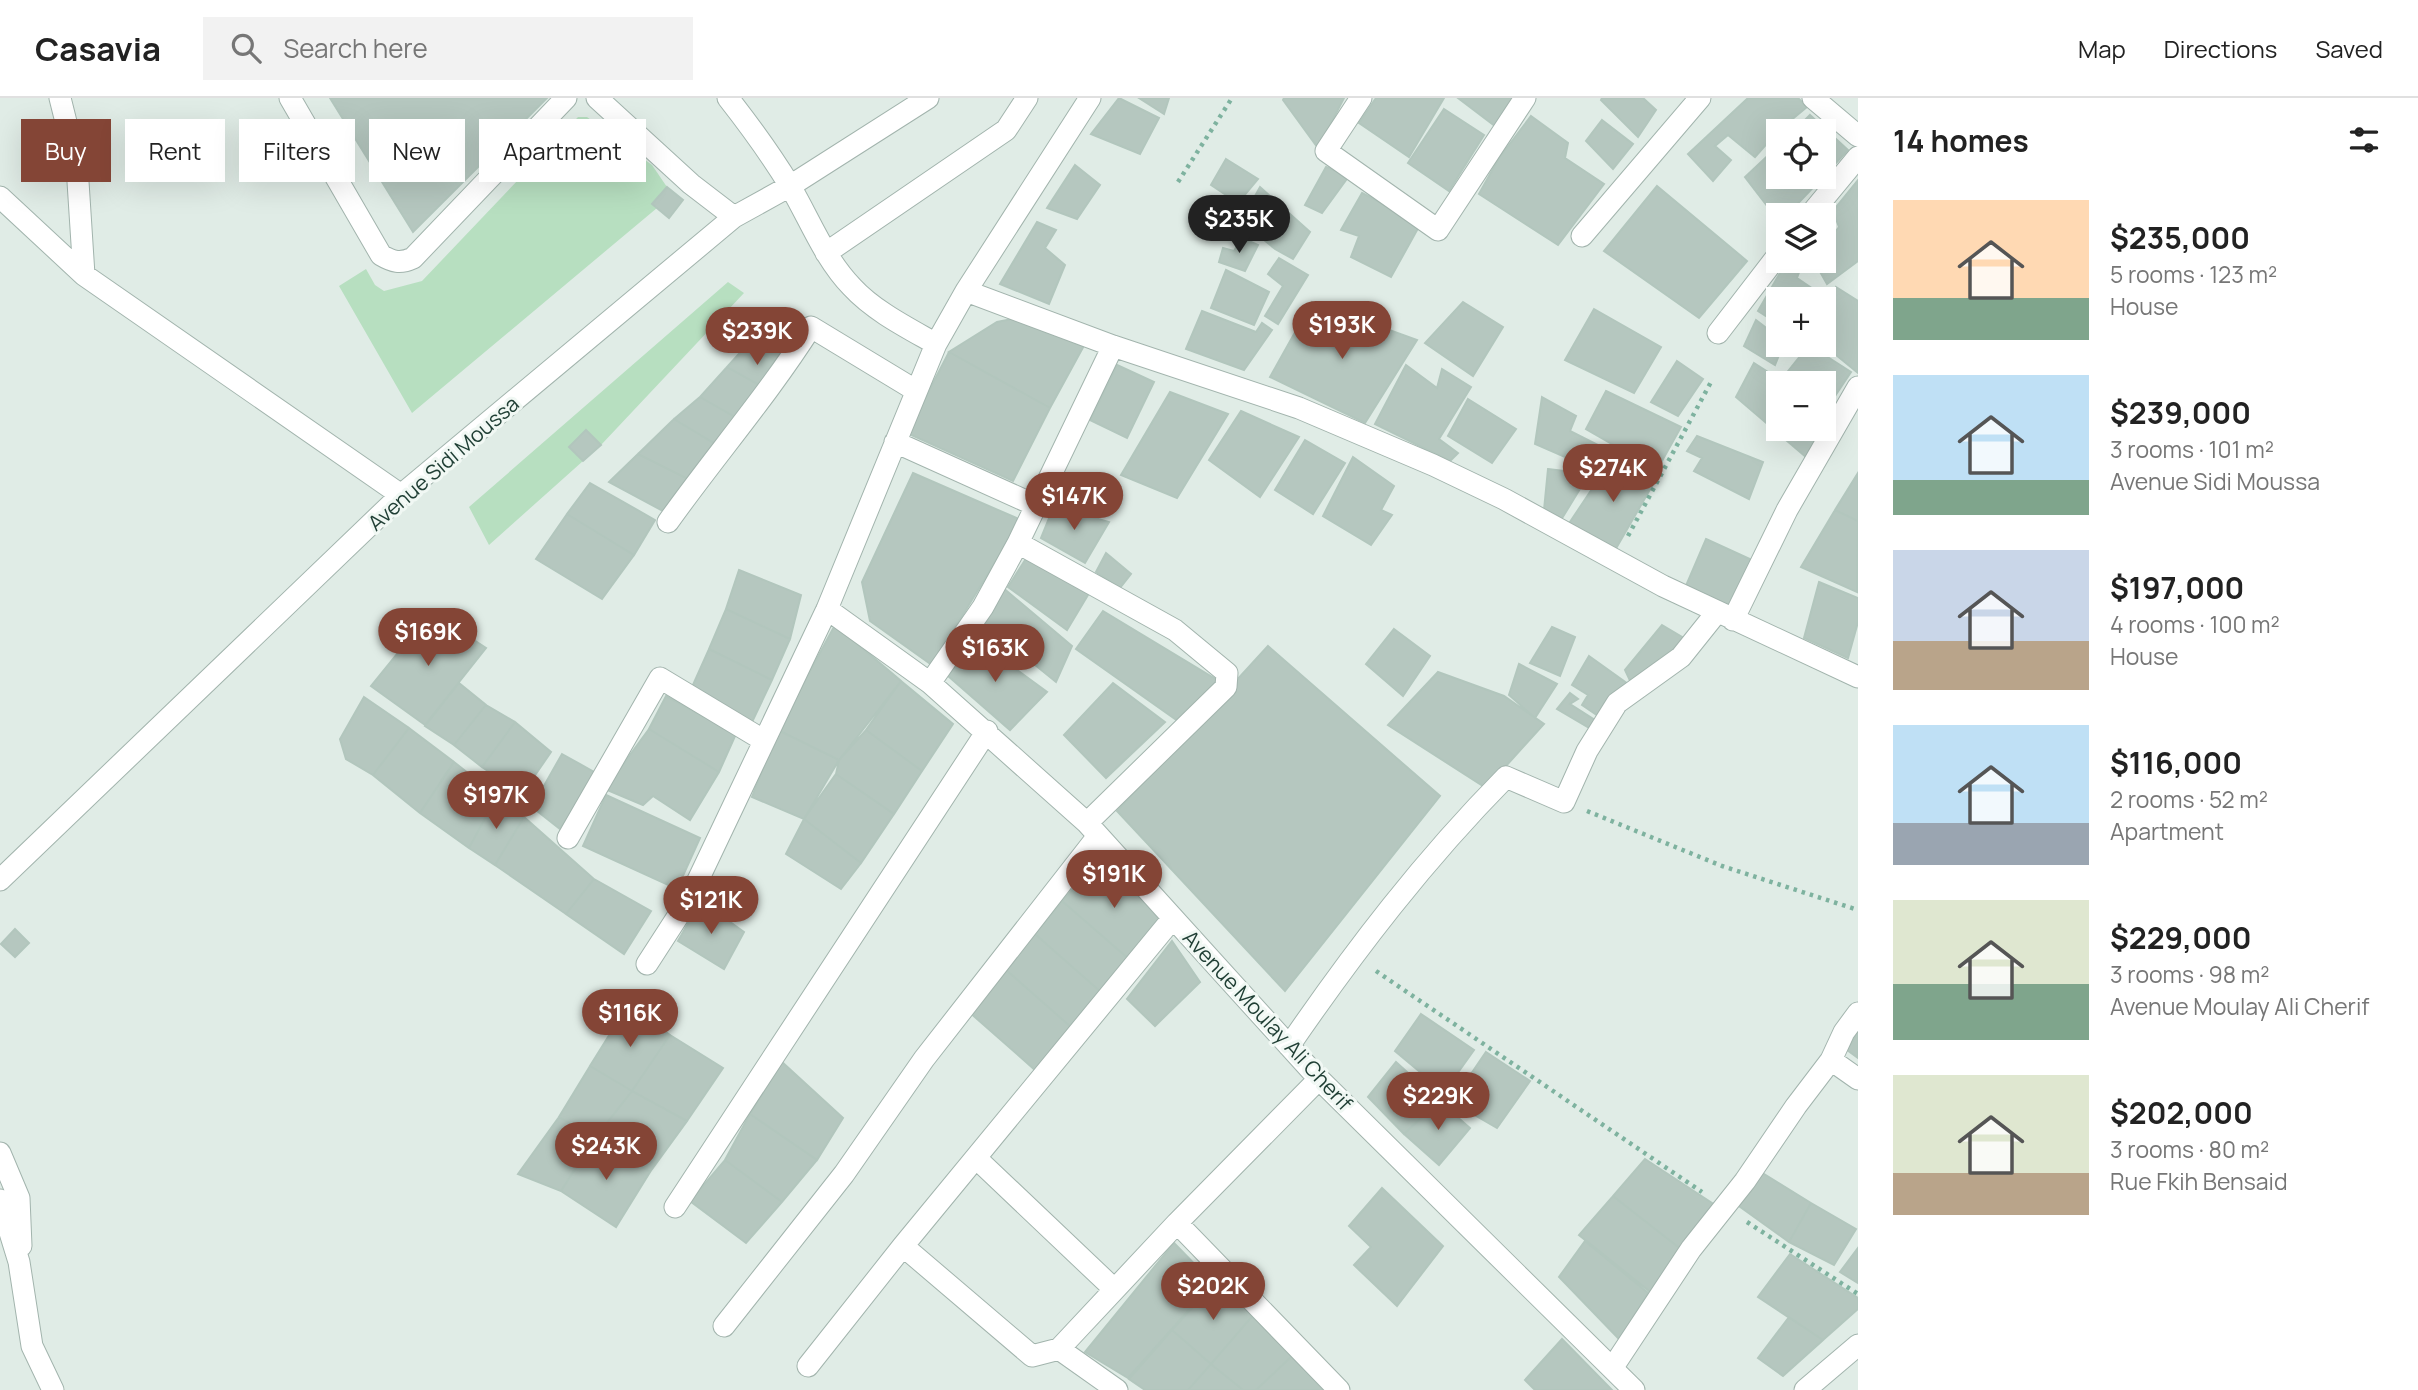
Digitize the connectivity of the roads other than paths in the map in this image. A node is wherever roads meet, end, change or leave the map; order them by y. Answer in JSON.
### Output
{"nodes":[{"id":1,"x":61,"y":98,"type":"edge"},
{"id":2,"x":290,"y":98,"type":"edge"},
{"id":3,"x":566,"y":98,"type":"edge"},
{"id":4,"x":597,"y":98,"type":"edge"},
{"id":5,"x":728,"y":98,"type":"edge"},
{"id":6,"x":928,"y":98,"type":"edge"},
{"id":7,"x":1027,"y":98,"type":"edge"},
{"id":8,"x":1090,"y":98,"type":"edge"},
{"id":9,"x":1360,"y":98,"type":"edge"},
{"id":10,"x":1525,"y":98,"type":"edge"},
{"id":11,"x":1700,"y":98,"type":"edge"},
{"id":12,"x":1813,"y":98,"type":"edge"},
{"id":13,"x":1858,"y":136,"type":"edge"},
{"id":14,"x":1858,"y":157,"type":"edge"},
{"id":15,"x":790,"y":186,"type":"junction"},
{"id":16,"x":0,"y":197,"type":"edge"},
{"id":17,"x":1820,"y":203,"type":"edge"},
{"id":18,"x":734,"y":218,"type":"junction"},
{"id":19,"x":1582,"y":236,"type":"dead end"},
{"id":20,"x":826,"y":253,"type":"junction"},
{"id":21,"x":1766,"y":271,"type":"edge"},
{"id":22,"x":84,"y":275,"type":"junction"},
{"id":23,"x":966,"y":291,"type":"junction"},
{"id":24,"x":1718,"y":333,"type":"dead end"},
{"id":25,"x":936,"y":344,"type":"junction"},
{"id":26,"x":1113,"y":345,"type":"junction"},
{"id":27,"x":1858,"y":387,"type":"edge"},
{"id":28,"x":915,"y":390,"type":"junction"},
{"id":29,"x":895,"y":442,"type":"junction"},
{"id":30,"x":401,"y":495,"type":"junction"},
{"id":31,"x":1037,"y":506,"type":"junction"},
{"id":32,"x":668,"y":522,"type":"dead end"},
{"id":33,"x":1018,"y":543,"type":"junction"},
{"id":34,"x":827,"y":609,"type":"junction"},
{"id":35,"x":1725,"y":616,"type":"junction"},
{"id":36,"x":1858,"y":677,"type":"edge"},
{"id":37,"x":930,"y":683,"type":"junction"},
{"id":38,"x":987,"y":732,"type":"junction"},
{"id":39,"x":763,"y":740,"type":"junction"},
{"id":40,"x":1093,"y":829,"type":"junction"},
{"id":41,"x":568,"y":838,"type":"dead end"},
{"id":42,"x":0,"y":880,"type":"edge"},
{"id":43,"x":1173,"y":918,"type":"junction"},
{"id":44,"x":647,"y":964,"type":"dead end"},
{"id":45,"x":1858,"y":1013,"type":"edge"},
{"id":46,"x":1289,"y":1046,"type":"junction"},
{"id":47,"x":1831,"y":1060,"type":"junction"},
{"id":48,"x":1319,"y":1079,"type":"junction"},
{"id":49,"x":1858,"y":1079,"type":"edge"},
{"id":50,"x":0,"y":1153,"type":"edge"},
{"id":51,"x":976,"y":1158,"type":"junction"},
{"id":52,"x":0,"y":1200,"type":"edge"},
{"id":53,"x":675,"y":1207,"type":"dead end"},
{"id":54,"x":1177,"y":1223,"type":"junction"},
{"id":55,"x":902,"y":1246,"type":"junction"},
{"id":56,"x":19,"y":1262,"type":"junction"},
{"id":57,"x":1114,"y":1289,"type":"junction"},
{"id":58,"x":724,"y":1326,"type":"dead end"},
{"id":59,"x":1858,"y":1345,"type":"edge"},
{"id":60,"x":1059,"y":1349,"type":"junction"},
{"id":61,"x":808,"y":1366,"type":"dead end"},
{"id":62,"x":1613,"y":1367,"type":"junction"},
{"id":63,"x":53,"y":1390,"type":"edge"},
{"id":64,"x":1117,"y":1390,"type":"edge"},
{"id":65,"x":1339,"y":1390,"type":"edge"},
{"id":66,"x":1634,"y":1390,"type":"edge"},
{"id":67,"x":1805,"y":1390,"type":"edge"}],
"edges":[{"from":1,"to":22,"type":"street"},
{"from":2,"to":3,"type":"street"},
{"from":4,"to":18,"type":"street"},
{"from":5,"to":15,"type":"street"},
{"from":6,"to":15,"type":"street","name":"Avenue Sidi Moussa"},
{"from":7,"to":20,"type":"street"},
{"from":8,"to":23,"type":"street"},
{"from":9,"to":10,"type":"street"},
{"from":11,"to":19,"type":"street"},
{"from":12,"to":13,"type":"street"},
{"from":14,"to":17,"type":"street"},
{"from":15,"to":18,"type":"street","name":"Avenue Sidi Moussa"},
{"from":15,"to":20,"type":"street"},
{"from":16,"to":22,"type":"street"},
{"from":18,"to":30,"type":"street","name":"Avenue Sidi Moussa"},
{"from":20,"to":25,"type":"street"},
{"from":21,"to":24,"type":"street"},
{"from":22,"to":30,"type":"street"},
{"from":23,"to":25,"type":"street"},
{"from":23,"to":26,"type":"street"},
{"from":25,"to":28,"type":"street"},
{"from":26,"to":31,"type":"street"},
{"from":26,"to":35,"type":"street"},
{"from":27,"to":35,"type":"street"},
{"from":28,"to":29,"type":"street"},
{"from":28,"to":32,"type":"street"},
{"from":29,"to":31,"type":"street"},
{"from":29,"to":34,"type":"street"},
{"from":30,"to":42,"type":"street","name":"Avenue Sidi Moussa"},
{"from":31,"to":33,"type":"street"},
{"from":33,"to":37,"type":"street"},
{"from":33,"to":40,"type":"street"},
{"from":34,"to":37,"type":"street","name":"Avenue Moulay Ali Cherif"},
{"from":34,"to":39,"type":"street"},
{"from":35,"to":36,"type":"street"},
{"from":35,"to":46,"type":"street"},
{"from":37,"to":38,"type":"street","name":"Avenue Moulay Ali Cherif"},
{"from":38,"to":40,"type":"street","name":"Avenue Moulay Ali Cherif"},
{"from":38,"to":53,"type":"street"},
{"from":39,"to":41,"type":"street"},
{"from":39,"to":44,"type":"street"},
{"from":40,"to":43,"type":"street","name":"Avenue Moulay Ali Cherif"},
{"from":40,"to":58,"type":"street"},
{"from":43,"to":46,"type":"street","name":"Avenue Moulay Ali Cherif"},
{"from":43,"to":51,"type":"street"},
{"from":45,"to":47,"type":"street"},
{"from":46,"to":48,"type":"street","name":"Avenue Moulay Ali Cherif"},
{"from":47,"to":49,"type":"street"},
{"from":47,"to":62,"type":"street"},
{"from":48,"to":54,"type":"street"},
{"from":48,"to":62,"type":"street","name":"Avenue Moulay Ali Cherif"},
{"from":50,"to":56,"type":"street"},
{"from":51,"to":55,"type":"street"},
{"from":51,"to":57,"type":"street"},
{"from":52,"to":56,"type":"street"},
{"from":54,"to":57,"type":"street"},
{"from":54,"to":65,"type":"street"},
{"from":55,"to":60,"type":"street"},
{"from":55,"to":61,"type":"street"},
{"from":56,"to":63,"type":"street"},
{"from":57,"to":60,"type":"street"},
{"from":59,"to":67,"type":"street"},
{"from":60,"to":64,"type":"street"},
{"from":62,"to":66,"type":"street","name":"Avenue Moulay Ali Cherif"}]}
